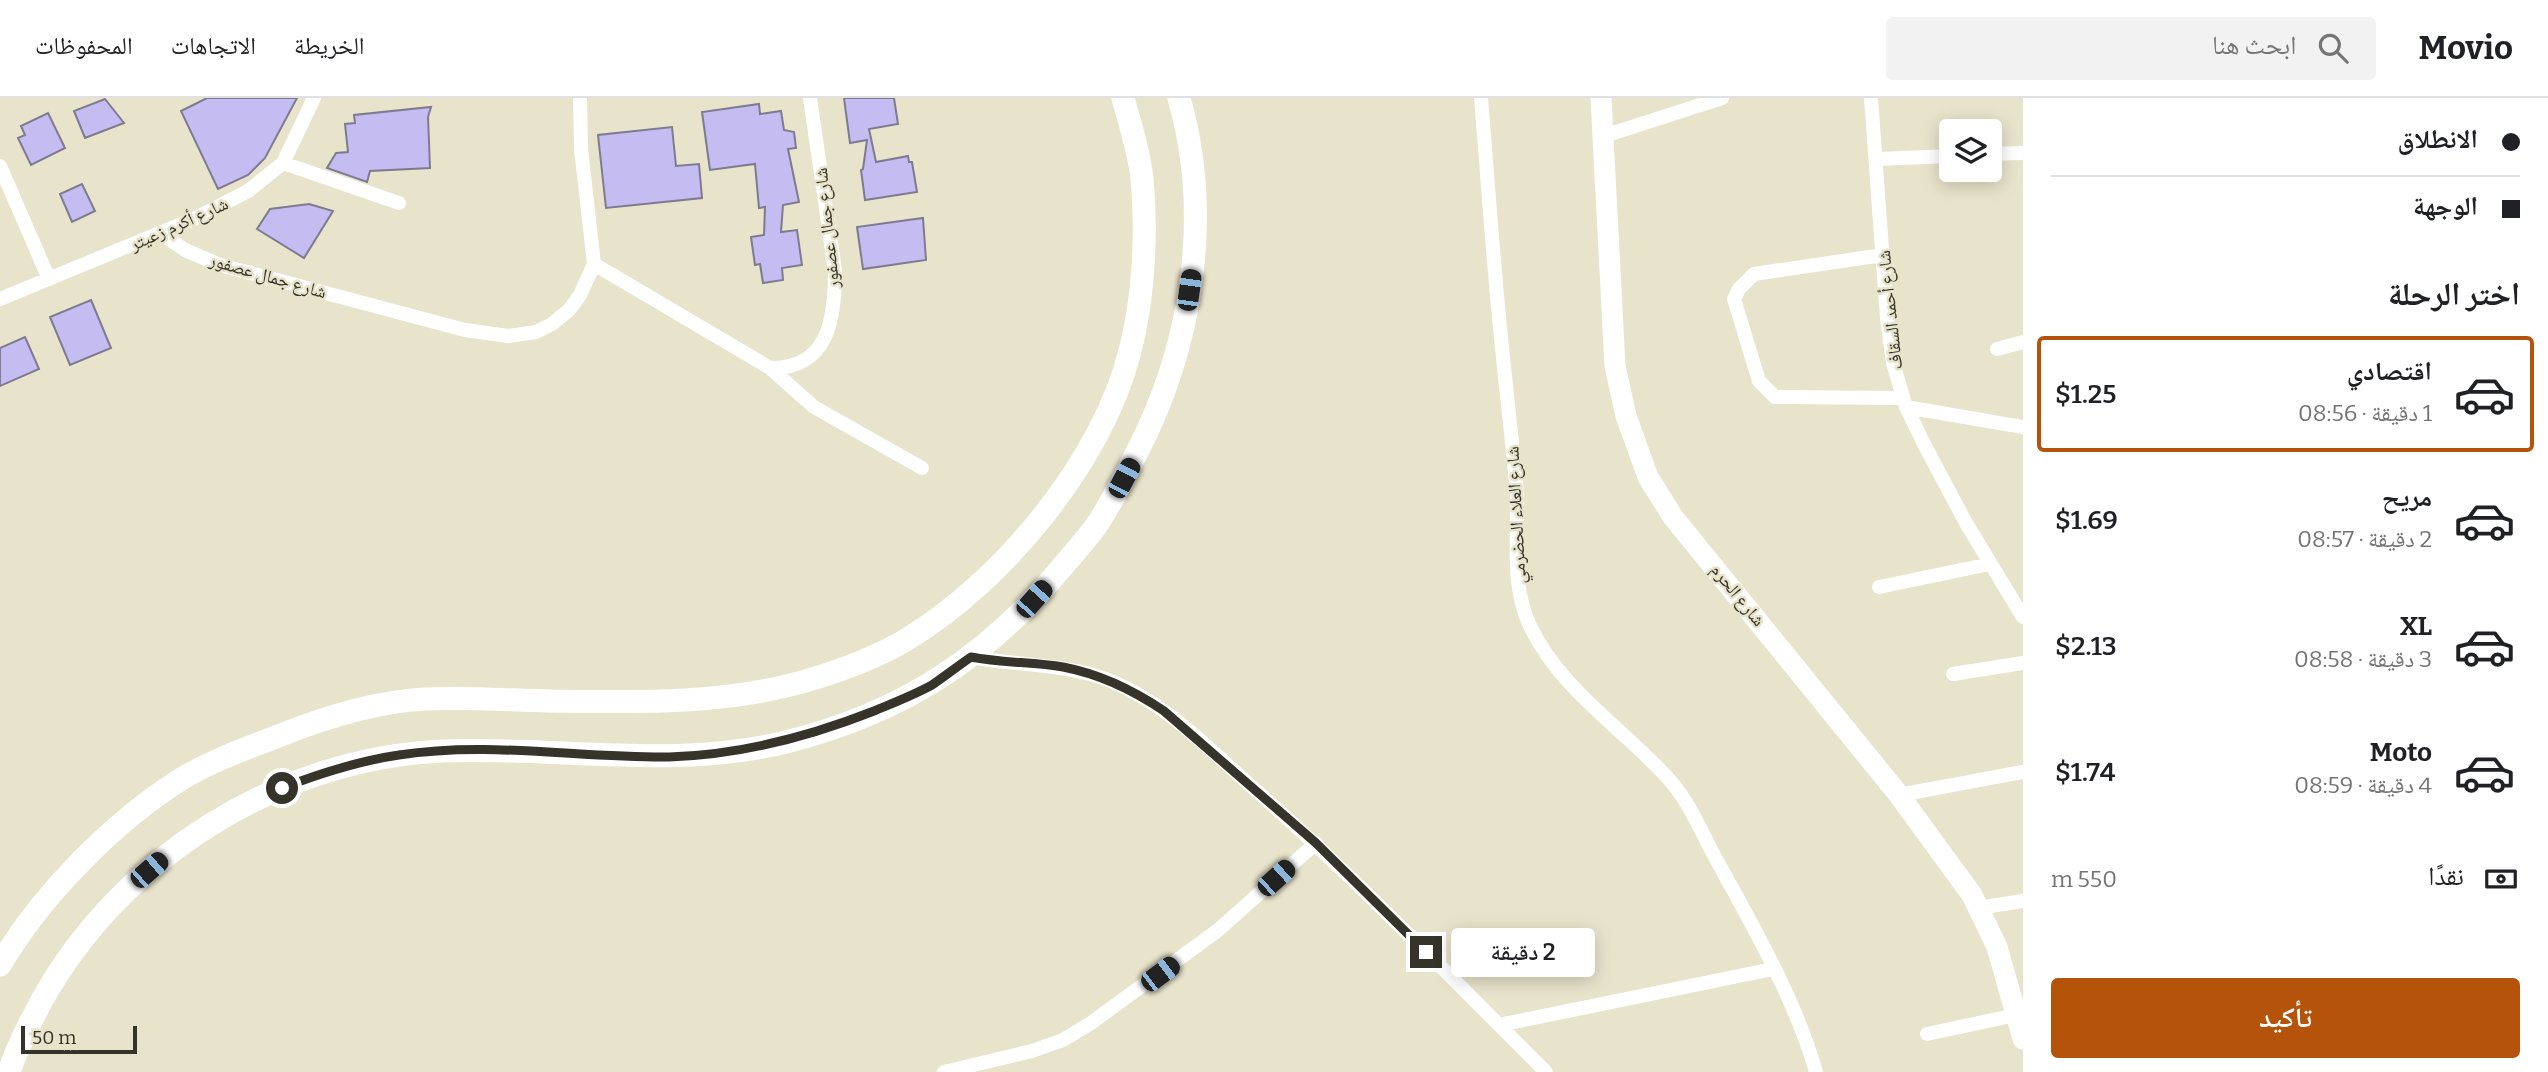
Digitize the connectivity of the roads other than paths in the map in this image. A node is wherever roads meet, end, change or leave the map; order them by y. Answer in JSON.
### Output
{"nodes":[{"id":1,"x":314,"y":98,"type":"edge"},
{"id":2,"x":580,"y":98,"type":"edge"},
{"id":3,"x":810,"y":98,"type":"edge"},
{"id":4,"x":1123,"y":98,"type":"edge"},
{"id":5,"x":1179,"y":98,"type":"edge"},
{"id":6,"x":1481,"y":98,"type":"edge"},
{"id":7,"x":1601,"y":98,"type":"edge"},
{"id":8,"x":1722,"y":98,"type":"edge"},
{"id":9,"x":1871,"y":98,"type":"edge"},
{"id":10,"x":1604,"y":136,"type":"junction"},
{"id":11,"x":2023,"y":153,"type":"edge"},
{"id":12,"x":2002,"y":154,"type":"edge"},
{"id":13,"x":1939,"y":156,"type":"edge"},
{"id":14,"x":1877,"y":159,"type":"junction"},
{"id":15,"x":283,"y":163,"type":"junction"},
{"id":16,"x":0,"y":166,"type":"edge"},
{"id":17,"x":399,"y":203,"type":"dead end"},
{"id":18,"x":160,"y":233,"type":"junction"},
{"id":19,"x":1883,"y":255,"type":"junction"},
{"id":20,"x":594,"y":264,"type":"junction"},
{"id":21,"x":49,"y":279,"type":"junction"},
{"id":22,"x":0,"y":299,"type":"edge"},
{"id":23,"x":2023,"y":342,"type":"edge"},
{"id":24,"x":1997,"y":349,"type":"dead end"},
{"id":25,"x":770,"y":368,"type":"junction"},
{"id":26,"x":1905,"y":403,"type":"junction"},
{"id":27,"x":2023,"y":428,"type":"edge"},
{"id":28,"x":922,"y":468,"type":"dead end"},
{"id":29,"x":1990,"y":564,"type":"junction"},
{"id":30,"x":1879,"y":587,"type":"dead end"},
{"id":31,"x":2021,"y":610,"type":"edge"},
{"id":32,"x":971,"y":657,"type":"junction"},
{"id":33,"x":2023,"y":663,"type":"edge"},
{"id":34,"x":1954,"y":674,"type":"dead end"},
{"id":35,"x":2023,"y":772,"type":"edge"},
{"id":36,"x":1899,"y":795,"type":"junction"},
{"id":37,"x":1316,"y":843,"type":"junction"},
{"id":38,"x":2023,"y":901,"type":"edge"},
{"id":39,"x":1978,"y":908,"type":"junction"},
{"id":40,"x":0,"y":965,"type":"edge"},
{"id":41,"x":1773,"y":969,"type":"junction"},
{"id":42,"x":2016,"y":1015,"type":"junction"},
{"id":43,"x":1499,"y":1025,"type":"junction"},
{"id":44,"x":1927,"y":1034,"type":"dead end"},
{"id":45,"x":2023,"y":1040,"type":"edge"},
{"id":46,"x":9,"y":1072,"type":"edge"},
{"id":47,"x":944,"y":1072,"type":"edge"},
{"id":48,"x":1546,"y":1072,"type":"edge"},
{"id":49,"x":1816,"y":1072,"type":"edge"}],
"edges":[{"from":1,"to":15,"type":"street","name":"شارع أكرم زعيتر"},
{"from":2,"to":20,"type":"street"},
{"from":3,"to":25,"type":"street","name":"شارع جمال عصفور"},
{"from":4,"to":40,"type":"main road"},
{"from":5,"to":32,"type":"main road"},
{"from":6,"to":41,"type":"street","name":"شارع العلاء الحضرمي"},
{"from":7,"to":10,"type":"street","name":"شارع الحرم"},
{"from":8,"to":10,"type":"street"},
{"from":9,"to":14,"type":"street","name":"شارع أحمد السقاف"},
{"from":10,"to":36,"type":"street","name":"شارع الحرم"},
{"from":11,"to":12,"type":"street"},
{"from":13,"to":14,"type":"street"},
{"from":14,"to":19,"type":"street","name":"شارع أحمد السقاف"},
{"from":15,"to":17,"type":"street"},
{"from":15,"to":18,"type":"street","name":"شارع أكرم زعيتر"},
{"from":16,"to":21,"type":"street"},
{"from":18,"to":20,"type":"street","name":"شارع جمال عصفور"},
{"from":18,"to":21,"type":"street","name":"شارع أكرم زعيتر"},
{"from":19,"to":26,"type":"street","name":"شارع أحمد السقاف"},
{"from":19,"to":26,"type":"street"},
{"from":20,"to":25,"type":"street"},
{"from":21,"to":22,"type":"street","name":"شارع أكرم زعيتر"},
{"from":23,"to":24,"type":"street"},
{"from":25,"to":28,"type":"street"},
{"from":26,"to":27,"type":"street"},
{"from":26,"to":29,"type":"street","name":"شارع أحمد السقاف"},
{"from":29,"to":30,"type":"street"},
{"from":29,"to":31,"type":"street","name":"شارع أحمد السقاف"},
{"from":32,"to":37,"type":"street"},
{"from":32,"to":46,"type":"main road"},
{"from":33,"to":34,"type":"street"},
{"from":35,"to":36,"type":"street"},
{"from":36,"to":39,"type":"street","name":"شارع الحرم"},
{"from":37,"to":43,"type":"street"},
{"from":37,"to":47,"type":"street"},
{"from":38,"to":39,"type":"street"},
{"from":39,"to":42,"type":"street","name":"شارع الحرم"},
{"from":41,"to":43,"type":"street"},
{"from":41,"to":49,"type":"street","name":"شارع العلاء الحضرمي"},
{"from":42,"to":44,"type":"street"},
{"from":42,"to":45,"type":"street","name":"شارع الحرم"},
{"from":43,"to":48,"type":"street"}]}
